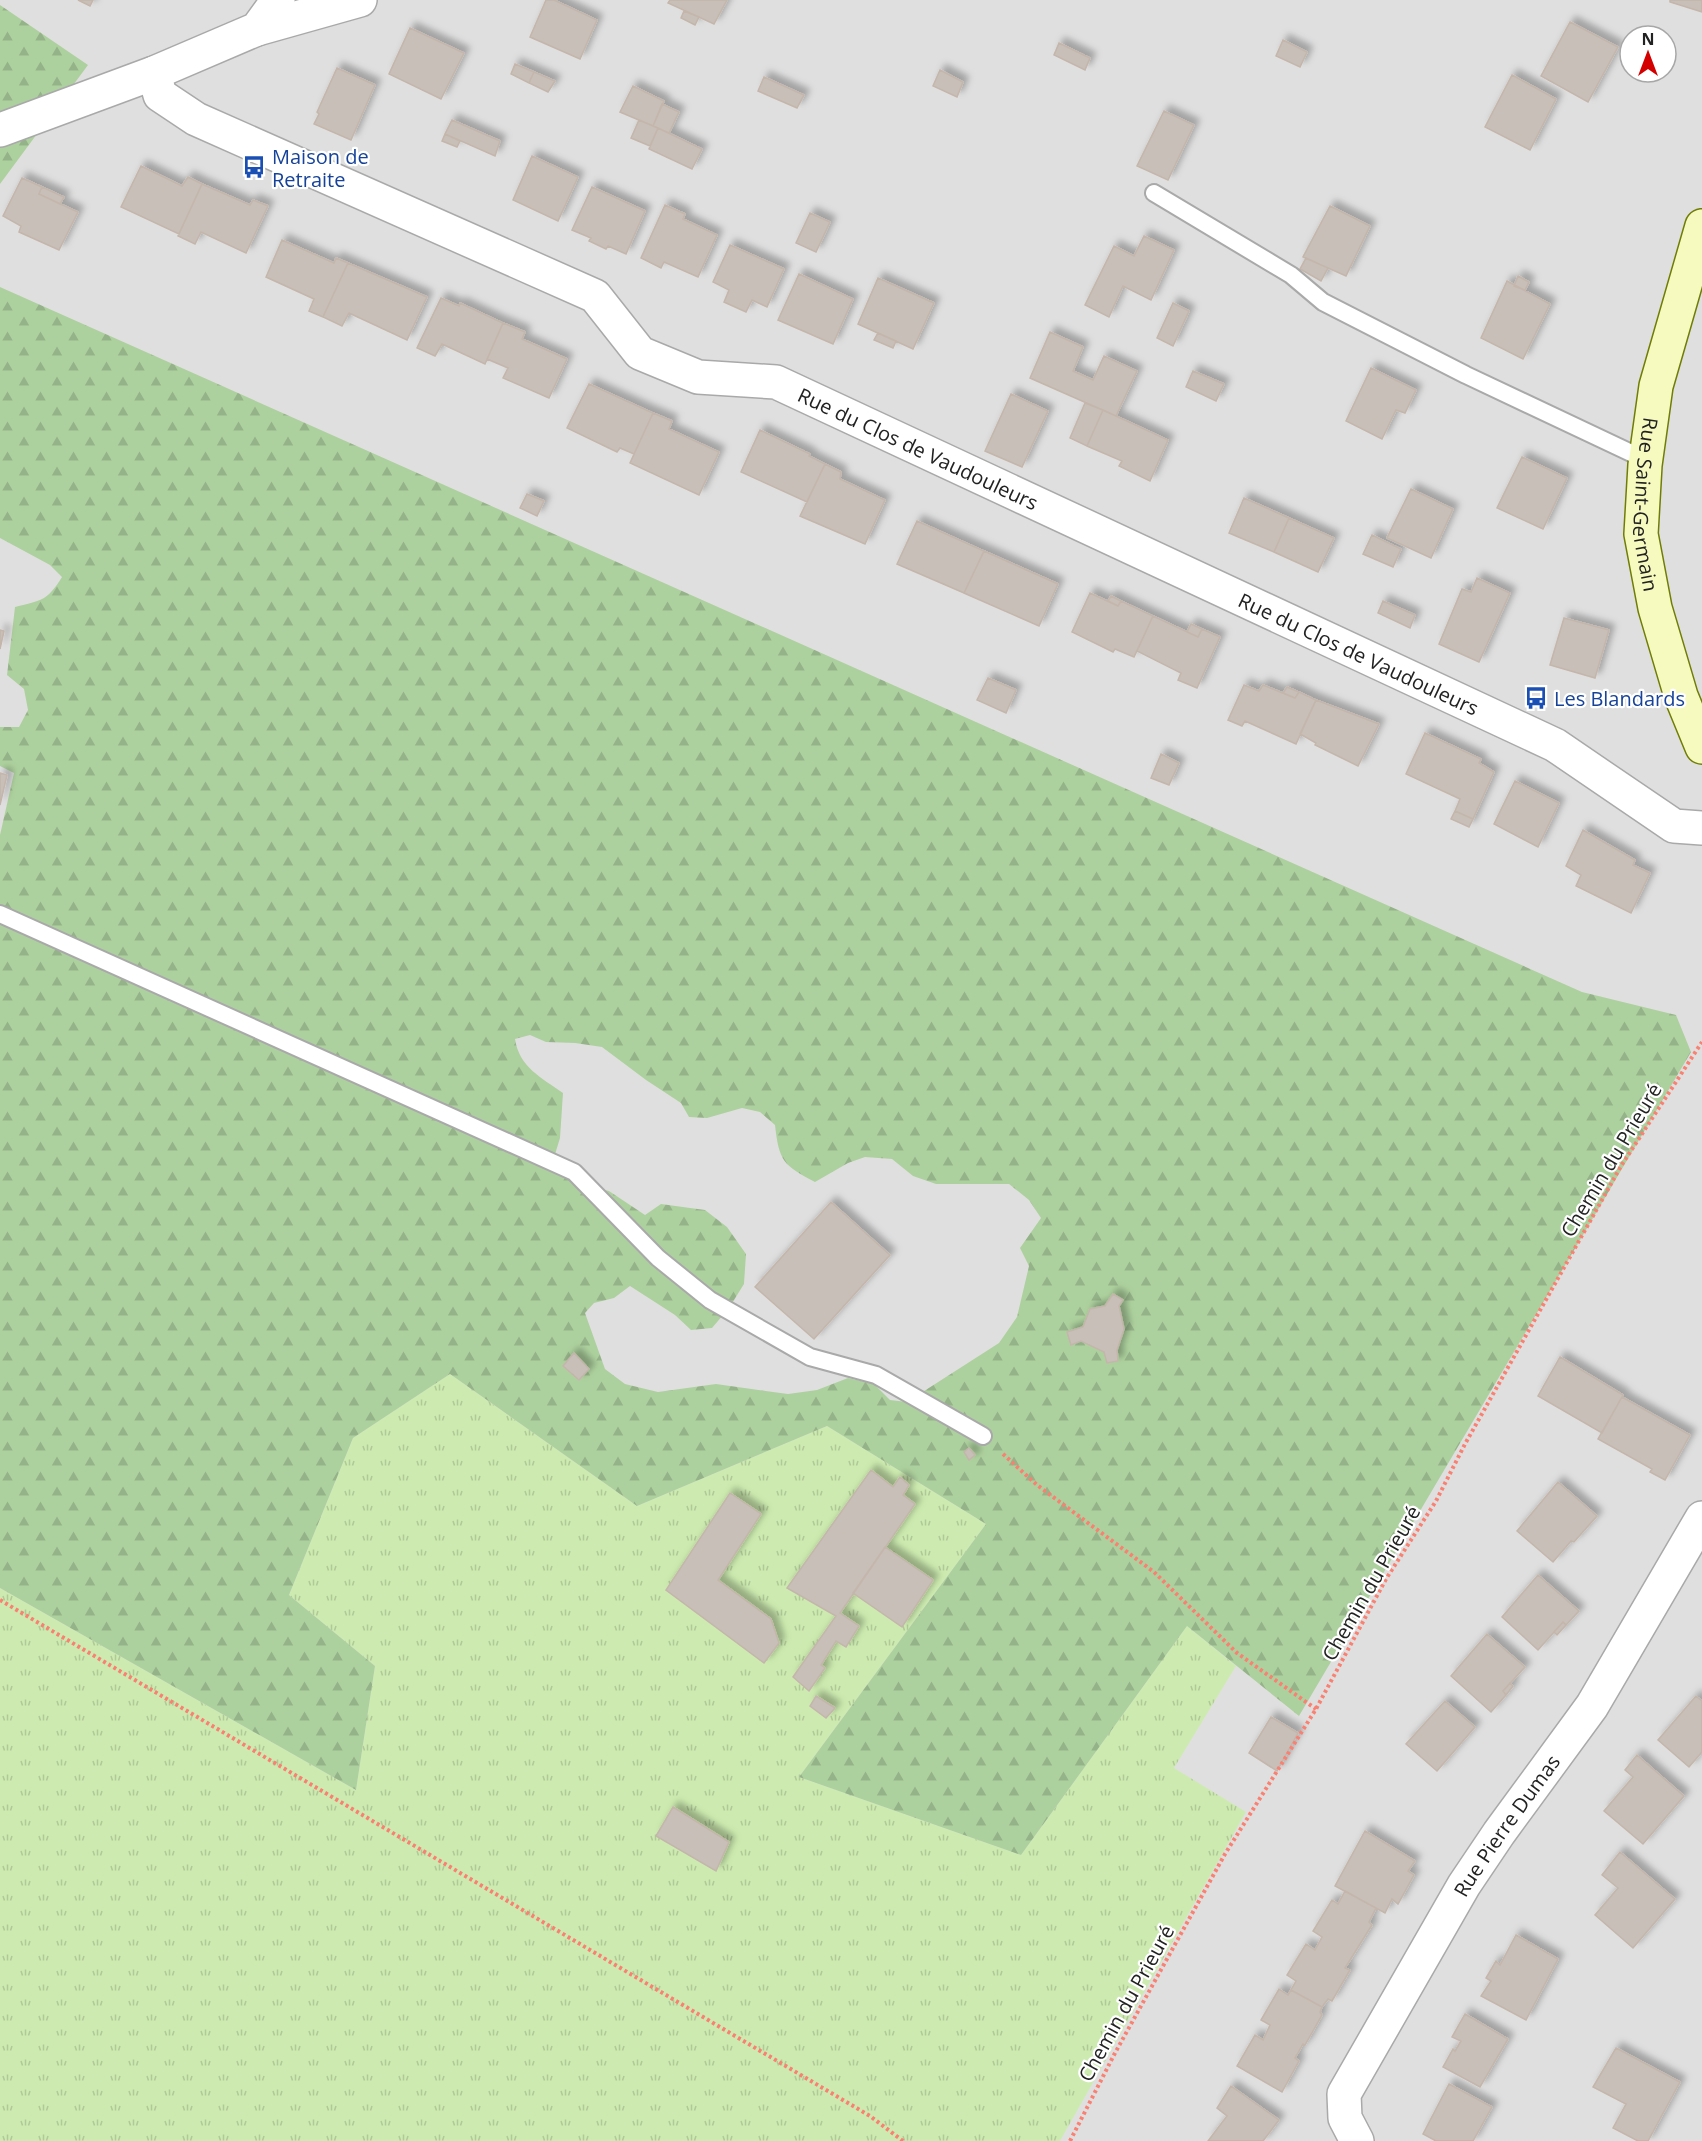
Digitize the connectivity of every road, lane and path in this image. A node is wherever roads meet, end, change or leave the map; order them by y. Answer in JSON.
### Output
{"nodes":[{"id":1,"x":278,"y":0,"type":"edge"},
{"id":2,"x":360,"y":0,"type":"edge"},
{"id":3,"x":256,"y":29,"type":"junction"},
{"id":4,"x":154,"y":73,"type":"junction"},
{"id":5,"x":0,"y":130,"type":"edge"},
{"id":6,"x":1154,"y":193,"type":"dead end"},
{"id":7,"x":1702,"y":226,"type":"edge"},
{"id":8,"x":1646,"y":460,"type":"junction"},
{"id":9,"x":1702,"y":747,"type":"edge"},
{"id":10,"x":1702,"y":828,"type":"edge"},
{"id":11,"x":0,"y":914,"type":"edge"},
{"id":12,"x":1702,"y":1042,"type":"edge"},
{"id":13,"x":983,"y":1436,"type":"joint"},
{"id":14,"x":1702,"y":1518,"type":"edge"},
{"id":15,"x":0,"y":1600,"type":"edge"},
{"id":16,"x":1316,"y":1709,"type":"junction"},
{"id":17,"x":903,"y":2141,"type":"edge"},
{"id":18,"x":1070,"y":2141,"type":"edge"},
{"id":19,"x":1357,"y":2141,"type":"edge"}],
"edges":[{"from":1,"to":3,"type":"street"},
{"from":2,"to":3,"type":"street"},
{"from":3,"to":4,"type":"street"},
{"from":4,"to":5,"type":"street"},
{"from":4,"to":10,"type":"street","name":"Rue du Clos de Vaudouleurs"},
{"from":6,"to":8,"type":"lane"},
{"from":7,"to":8,"type":"main road","name":"Rue Saint-Germain"},
{"from":8,"to":9,"type":"main road","name":"Rue Saint-Germain"},
{"from":11,"to":13,"type":"lane"},
{"from":12,"to":16,"type":"path","name":"Chemin du Prieuré"},
{"from":13,"to":16,"type":"path"},
{"from":14,"to":19,"type":"street","name":"Rue Pierre Dumas"},
{"from":15,"to":17,"type":"path"},
{"from":16,"to":18,"type":"path","name":"Chemin du Prieuré"}]}
